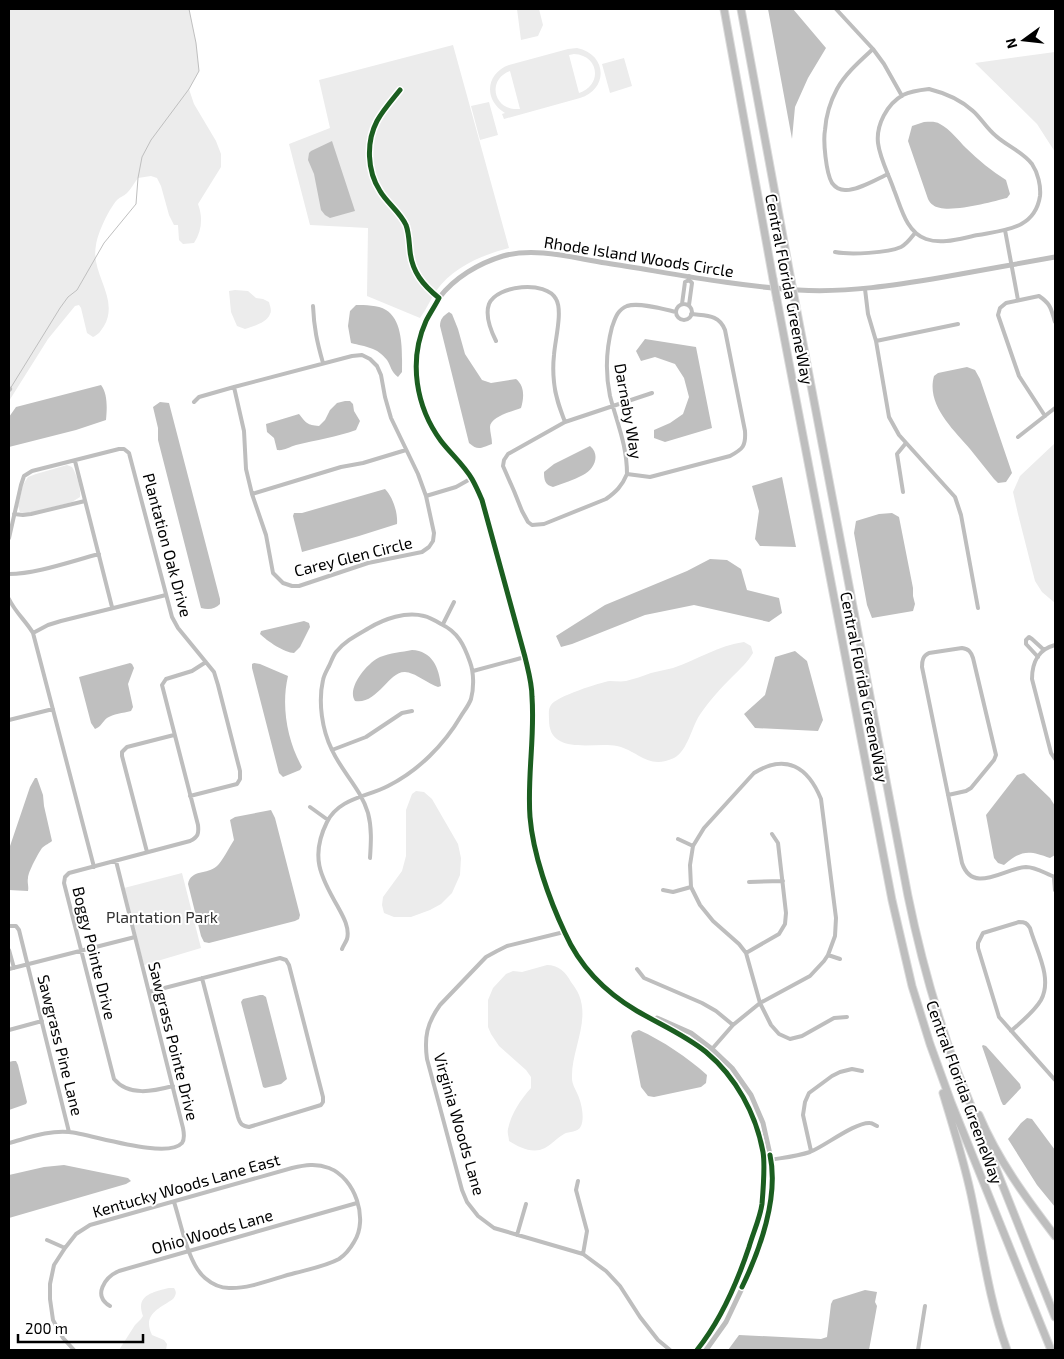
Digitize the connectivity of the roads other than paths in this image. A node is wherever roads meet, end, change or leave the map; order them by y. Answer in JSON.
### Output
{"nodes":[{"id":1,"x":724,"y":9,"type":"edge"},
{"id":2,"x":741,"y":9,"type":"edge"},
{"id":3,"x":836,"y":9,"type":"edge"},
{"id":4,"x":873,"y":50,"type":"junction"},
{"id":5,"x":902,"y":96,"type":"junction"},
{"id":6,"x":888,"y":174,"type":"junction"},
{"id":7,"x":1006,"y":230,"type":"junction"},
{"id":8,"x":915,"y":233,"type":"junction"},
{"id":9,"x":835,"y":252,"type":"dead end"},
{"id":10,"x":1055,"y":257,"type":"edge"},
{"id":11,"x":1011,"y":265,"type":"junction"},
{"id":12,"x":689,"y":278,"type":"junction"},
{"id":13,"x":865,"y":289,"type":"junction"},
{"id":14,"x":1018,"y":300,"type":"junction"},
{"id":15,"x":682,"y":304,"type":"junction"},
{"id":16,"x":689,"y":305,"type":"junction"},
{"id":17,"x":313,"y":306,"type":"dead end"},
{"id":18,"x":676,"y":312,"type":"junction"},
{"id":19,"x":692,"y":314,"type":"junction"},
{"id":20,"x":1055,"y":322,"type":"edge"},
{"id":21,"x":958,"y":324,"type":"dead end"},
{"id":22,"x":496,"y":341,"type":"dead end"},
{"id":23,"x":876,"y":341,"type":"junction"},
{"id":24,"x":323,"y":363,"type":"junction"},
{"id":25,"x":234,"y":387,"type":"junction"},
{"id":26,"x":652,"y":393,"type":"dead end"},
{"id":27,"x":194,"y":402,"type":"dead end"},
{"id":28,"x":614,"y":405,"type":"junction"},
{"id":29,"x":1055,"y":408,"type":"edge"},
{"id":30,"x":1045,"y":416,"type":"junction"},
{"id":31,"x":565,"y":422,"type":"junction"},
{"id":32,"x":1018,"y":437,"type":"dead end"},
{"id":33,"x":906,"y":443,"type":"junction"},
{"id":34,"x":406,"y":450,"type":"junction"},
{"id":35,"x":75,"y":461,"type":"junction"},
{"id":36,"x":627,"y":474,"type":"junction"},
{"id":37,"x":472,"y":478,"type":"junction"},
{"id":38,"x":903,"y":492,"type":"dead end"},
{"id":39,"x":252,"y":494,"type":"junction"},
{"id":40,"x":426,"y":496,"type":"junction"},
{"id":41,"x":85,"y":501,"type":"junction"},
{"id":42,"x":14,"y":514,"type":"junction"},
{"id":43,"x":9,"y":538,"type":"edge"},
{"id":44,"x":99,"y":554,"type":"junction"},
{"id":45,"x":9,"y":574,"type":"edge"},
{"id":46,"x":166,"y":594,"type":"junction"},
{"id":47,"x":9,"y":599,"type":"edge"},
{"id":48,"x":454,"y":602,"type":"dead end"},
{"id":49,"x":112,"y":608,"type":"junction"},
{"id":50,"x":978,"y":608,"type":"dead end"},
{"id":51,"x":443,"y":624,"type":"junction"},
{"id":52,"x":33,"y":633,"type":"junction"},
{"id":53,"x":1055,"y":644,"type":"edge"},
{"id":54,"x":1044,"y":650,"type":"junction"},
{"id":55,"x":525,"y":657,"type":"junction"},
{"id":56,"x":1038,"y":657,"type":"junction"},
{"id":57,"x":206,"y":662,"type":"junction"},
{"id":58,"x":473,"y":671,"type":"junction"},
{"id":59,"x":471,"y":701,"type":"junction"},
{"id":60,"x":477,"y":702,"type":"dead end"},
{"id":61,"x":53,"y":708,"type":"junction"},
{"id":62,"x":412,"y":711,"type":"dead end"},
{"id":63,"x":9,"y":720,"type":"edge"},
{"id":64,"x":174,"y":735,"type":"junction"},
{"id":65,"x":332,"y":750,"type":"junction"},
{"id":66,"x":1055,"y":759,"type":"edge"},
{"id":67,"x":948,"y":795,"type":"junction"},
{"id":68,"x":190,"y":796,"type":"junction"},
{"id":69,"x":361,"y":796,"type":"junction"},
{"id":70,"x":310,"y":807,"type":"dead end"},
{"id":71,"x":328,"y":820,"type":"junction"},
{"id":72,"x":772,"y":834,"type":"dead end"},
{"id":73,"x":678,"y":839,"type":"dead end"},
{"id":74,"x":693,"y":846,"type":"junction"},
{"id":75,"x":147,"y":852,"type":"junction"},
{"id":76,"x":370,"y":858,"type":"dead end"},
{"id":77,"x":116,"y":861,"type":"junction"},
{"id":78,"x":94,"y":867,"type":"junction"},
{"id":79,"x":1055,"y":877,"type":"edge"},
{"id":80,"x":783,"y":881,"type":"junction"},
{"id":81,"x":749,"y":882,"type":"dead end"},
{"id":82,"x":691,"y":887,"type":"junction"},
{"id":83,"x":663,"y":890,"type":"dead end"},
{"id":84,"x":1055,"y":890,"type":"edge"},
{"id":85,"x":9,"y":926,"type":"edge"},
{"id":86,"x":564,"y":932,"type":"junction"},
{"id":87,"x":135,"y":937,"type":"junction"},
{"id":88,"x":342,"y":949,"type":"dead end"},
{"id":89,"x":9,"y":950,"type":"edge"},
{"id":90,"x":81,"y":950,"type":"junction"},
{"id":91,"x":746,"y":953,"type":"junction"},
{"id":92,"x":828,"y":955,"type":"junction"},
{"id":93,"x":840,"y":959,"type":"dead end"},
{"id":94,"x":28,"y":964,"type":"junction"},
{"id":95,"x":11,"y":968,"type":"edge"},
{"id":96,"x":637,"y":970,"type":"dead end"},
{"id":97,"x":202,"y":978,"type":"junction"},
{"id":98,"x":928,"y":982,"type":"junction"},
{"id":99,"x":149,"y":992,"type":"junction"},
{"id":100,"x":760,"y":1003,"type":"junction"},
{"id":101,"x":638,"y":1011,"type":"junction"},
{"id":102,"x":847,"y":1017,"type":"dead end"},
{"id":103,"x":42,"y":1021,"type":"junction"},
{"id":104,"x":733,"y":1025,"type":"junction"},
{"id":105,"x":9,"y":1030,"type":"edge"},
{"id":106,"x":1011,"y":1031,"type":"junction"},
{"id":107,"x":930,"y":1044,"type":"junction"},
{"id":108,"x":712,"y":1049,"type":"junction"},
{"id":109,"x":707,"y":1053,"type":"junction"},
{"id":110,"x":862,"y":1071,"type":"dead end"},
{"id":111,"x":1055,"y":1080,"type":"edge"},
{"id":112,"x":172,"y":1086,"type":"junction"},
{"id":113,"x":877,"y":1126,"type":"dead end"},
{"id":114,"x":69,"y":1132,"type":"junction"},
{"id":115,"x":9,"y":1143,"type":"edge"},
{"id":116,"x":812,"y":1151,"type":"junction"},
{"id":117,"x":763,"y":1153,"type":"junction"},
{"id":118,"x":771,"y":1159,"type":"junction"},
{"id":119,"x":764,"y":1161,"type":"junction"},
{"id":120,"x":578,"y":1181,"type":"dead end"},
{"id":121,"x":174,"y":1202,"type":"junction"},
{"id":122,"x":357,"y":1203,"type":"junction"},
{"id":123,"x":526,"y":1204,"type":"dead end"},
{"id":124,"x":517,"y":1235,"type":"junction"},
{"id":125,"x":1055,"y":1236,"type":"edge"},
{"id":126,"x":47,"y":1240,"type":"dead end"},
{"id":127,"x":65,"y":1248,"type":"junction"},
{"id":128,"x":189,"y":1251,"type":"junction"},
{"id":129,"x":583,"y":1254,"type":"junction"},
{"id":130,"x":110,"y":1306,"type":"dead end"},
{"id":131,"x":925,"y":1306,"type":"dead end"},
{"id":132,"x":1055,"y":1317,"type":"edge"},
{"id":133,"x":74,"y":1350,"type":"edge"},
{"id":134,"x":670,"y":1350,"type":"edge"},
{"id":135,"x":697,"y":1350,"type":"edge"},
{"id":136,"x":706,"y":1350,"type":"edge"},
{"id":137,"x":918,"y":1350,"type":"edge"},
{"id":138,"x":1007,"y":1350,"type":"edge"},
{"id":139,"x":1051,"y":1350,"type":"edge"}],
"edges":[{"from":1,"to":107,"type":"highway","name":"Central Florida GreeneWay","bridge":true},
{"from":2,"to":98,"type":"highway","name":"Central Florida GreeneWay","bridge":true},
{"from":3,"to":4,"type":"street"},
{"from":4,"to":5,"type":"street"},
{"from":4,"to":6,"type":"street"},
{"from":5,"to":6,"type":"street"},
{"from":5,"to":7,"type":"street"},
{"from":6,"to":8,"type":"street"},
{"from":7,"to":8,"type":"street"},
{"from":7,"to":11,"type":"street"},
{"from":8,"to":9,"type":"street"},
{"from":10,"to":11,"type":"street","name":"Rhode Island Woods Circle"},
{"from":11,"to":13,"type":"street","name":"Rhode Island Woods Circle"},
{"from":11,"to":14,"type":"street"},
{"from":12,"to":13,"type":"street","name":"Rhode Island Woods Circle"},
{"from":12,"to":15,"type":"street"},
{"from":12,"to":16,"type":"street"},
{"from":12,"to":37,"type":"street","name":"Rhode Island Woods Circle"},
{"from":13,"to":23,"type":"street"},
{"from":14,"to":20,"type":"street"},
{"from":14,"to":30,"type":"street"},
{"from":15,"to":16,"type":"street"},
{"from":15,"to":18,"type":"street"},
{"from":16,"to":19,"type":"street"},
{"from":17,"to":24,"type":"street"},
{"from":18,"to":19,"type":"street","name":"Darnaby Way"},
{"from":18,"to":28,"type":"street","name":"Darnaby Way"},
{"from":19,"to":36,"type":"street","name":"Darnaby Way"},
{"from":21,"to":23,"type":"street"},
{"from":22,"to":31,"type":"street"},
{"from":23,"to":33,"type":"street"},
{"from":24,"to":25,"type":"street","name":"Carey Glen Circle"},
{"from":24,"to":34,"type":"street","name":"Carey Glen Circle"},
{"from":25,"to":27,"type":"street","name":"Carey Glen Circle"},
{"from":25,"to":39,"type":"street","name":"Carey Glen Circle"},
{"from":26,"to":28,"type":"street"},
{"from":28,"to":31,"type":"street"},
{"from":28,"to":36,"type":"street","name":"Darnaby Way"},
{"from":29,"to":30,"type":"street"},
{"from":30,"to":32,"type":"street"},
{"from":31,"to":36,"type":"street"},
{"from":33,"to":38,"type":"street"},
{"from":33,"to":50,"type":"street"},
{"from":34,"to":39,"type":"street"},
{"from":34,"to":40,"type":"street","name":"Carey Glen Circle"},
{"from":35,"to":41,"type":"street"},
{"from":35,"to":42,"type":"street","name":"Plantation Oak Drive"},
{"from":35,"to":46,"type":"street","name":"Plantation Oak Drive"},
{"from":37,"to":40,"type":"street"},
{"from":37,"to":55,"type":"street","name":"Rhode Island Woods Circle"},
{"from":39,"to":40,"type":"street","name":"Carey Glen Circle"},
{"from":41,"to":42,"type":"street"},
{"from":41,"to":44,"type":"street"},
{"from":42,"to":43,"type":"street","name":"Plantation Oak Drive"},
{"from":44,"to":45,"type":"street"},
{"from":44,"to":49,"type":"street"},
{"from":46,"to":49,"type":"street"},
{"from":46,"to":57,"type":"street","name":"Plantation Oak Drive"},
{"from":47,"to":52,"type":"street"},
{"from":48,"to":51,"type":"street"},
{"from":49,"to":52,"type":"street"},
{"from":51,"to":58,"type":"street"},
{"from":51,"to":65,"type":"street"},
{"from":52,"to":61,"type":"street"},
{"from":53,"to":54,"type":"street"},
{"from":54,"to":56,"type":"street"},
{"from":54,"to":56,"type":"street"},
{"from":55,"to":58,"type":"street"},
{"from":55,"to":86,"type":"street","name":"Rhode Island Woods Circle"},
{"from":56,"to":66,"type":"street"},
{"from":57,"to":64,"type":"street","name":"Boggy Pointe Drive"},
{"from":57,"to":68,"type":"street","name":"Plantation Oak Drive"},
{"from":58,"to":59,"type":"street"},
{"from":59,"to":60,"type":"street"},
{"from":59,"to":69,"type":"street"},
{"from":61,"to":63,"type":"street"},
{"from":61,"to":78,"type":"street"},
{"from":62,"to":65,"type":"street"},
{"from":64,"to":68,"type":"street","name":"Boggy Pointe Drive"},
{"from":64,"to":75,"type":"street"},
{"from":65,"to":69,"type":"street"},
{"from":67,"to":67,"type":"street"},
{"from":67,"to":79,"type":"street"},
{"from":68,"to":75,"type":"street","name":"Boggy Pointe Drive"},
{"from":69,"to":71,"type":"street"},
{"from":69,"to":76,"type":"street"},
{"from":70,"to":71,"type":"street"},
{"from":71,"to":88,"type":"street"},
{"from":72,"to":80,"type":"street"},
{"from":73,"to":74,"type":"street"},
{"from":74,"to":82,"type":"street"},
{"from":74,"to":92,"type":"street"},
{"from":75,"to":77,"type":"street","name":"Boggy Pointe Drive"},
{"from":77,"to":78,"type":"street","name":"Boggy Pointe Drive"},
{"from":77,"to":87,"type":"street","name":"Sawgrass Pointe Drive"},
{"from":78,"to":90,"type":"street","name":"Boggy Pointe Drive"},
{"from":79,"to":84,"type":"street"},
{"from":80,"to":81,"type":"street"},
{"from":80,"to":91,"type":"street"},
{"from":82,"to":83,"type":"street"},
{"from":82,"to":91,"type":"street"},
{"from":85,"to":94,"type":"street","name":"Sawgrass Pine Lane"},
{"from":86,"to":101,"type":"street","name":"Rhode Island Woods Circle"},
{"from":86,"to":124,"type":"street","name":"Virginia Woods Lane"},
{"from":87,"to":90,"type":"street"},
{"from":87,"to":99,"type":"street","name":"Sawgrass Pointe Drive"},
{"from":89,"to":95,"type":"street"},
{"from":90,"to":94,"type":"street"},
{"from":90,"to":112,"type":"street","name":"Boggy Pointe Drive"},
{"from":91,"to":100,"type":"street"},
{"from":92,"to":93,"type":"street"},
{"from":92,"to":100,"type":"street"},
{"from":94,"to":95,"type":"street"},
{"from":94,"to":103,"type":"street","name":"Sawgrass Pine Lane"},
{"from":96,"to":104,"type":"street"},
{"from":97,"to":97,"type":"street"},
{"from":97,"to":99,"type":"street"},
{"from":98,"to":125,"type":"highway"},
{"from":98,"to":132,"type":"highway","name":"Central Florida GreeneWay"},
{"from":99,"to":112,"type":"street","name":"Sawgrass Pointe Drive"},
{"from":100,"to":102,"type":"street"},
{"from":100,"to":104,"type":"street"},
{"from":101,"to":108,"type":"street","name":"Rhode Island Woods Circle"},
{"from":101,"to":109,"type":"street","name":"Rhode Island Woods Circle"},
{"from":103,"to":105,"type":"street"},
{"from":103,"to":114,"type":"street","name":"Sawgrass Pine Lane"},
{"from":104,"to":108,"type":"street"},
{"from":106,"to":106,"type":"street"},
{"from":106,"to":111,"type":"street"},
{"from":107,"to":138,"type":"highway"},
{"from":107,"to":139,"type":"highway","name":"Central Florida GreeneWay"},
{"from":108,"to":109,"type":"street"},
{"from":108,"to":118,"type":"street","name":"Rhode Island Woods Circle"},
{"from":109,"to":117,"type":"street","name":"Rhode Island Woods Circle"},
{"from":110,"to":116,"type":"street"},
{"from":112,"to":114,"type":"street","name":"Sawgrass Pointe Drive"},
{"from":113,"to":116,"type":"street"},
{"from":114,"to":115,"type":"street","name":"Sawgrass Pointe Drive"},
{"from":116,"to":118,"type":"street"},
{"from":117,"to":118,"type":"street"},
{"from":117,"to":119,"type":"street","name":"Rhode Island Woods Circle"},
{"from":118,"to":119,"type":"street"},
{"from":118,"to":136,"type":"street","name":"Rhode Island Woods Circle"},
{"from":119,"to":135,"type":"street","name":"Rhode Island Woods Circle"},
{"from":120,"to":129,"type":"street"},
{"from":121,"to":122,"type":"street","name":"Kentucky Woods Lane East"},
{"from":121,"to":127,"type":"street","name":"Kentucky Woods Lane East"},
{"from":121,"to":128,"type":"street"},
{"from":122,"to":128,"type":"street","name":"Ohio Woods Lane"},
{"from":122,"to":128,"type":"street"},
{"from":123,"to":124,"type":"street"},
{"from":124,"to":129,"type":"street","name":"Virginia Woods Lane"},
{"from":126,"to":127,"type":"street"},
{"from":127,"to":133,"type":"street","name":"Kentucky Woods Lane East"},
{"from":128,"to":130,"type":"street","name":"Ohio Woods Lane"},
{"from":129,"to":134,"type":"street","name":"Virginia Woods Lane"},
{"from":131,"to":137,"type":"street"}]}
